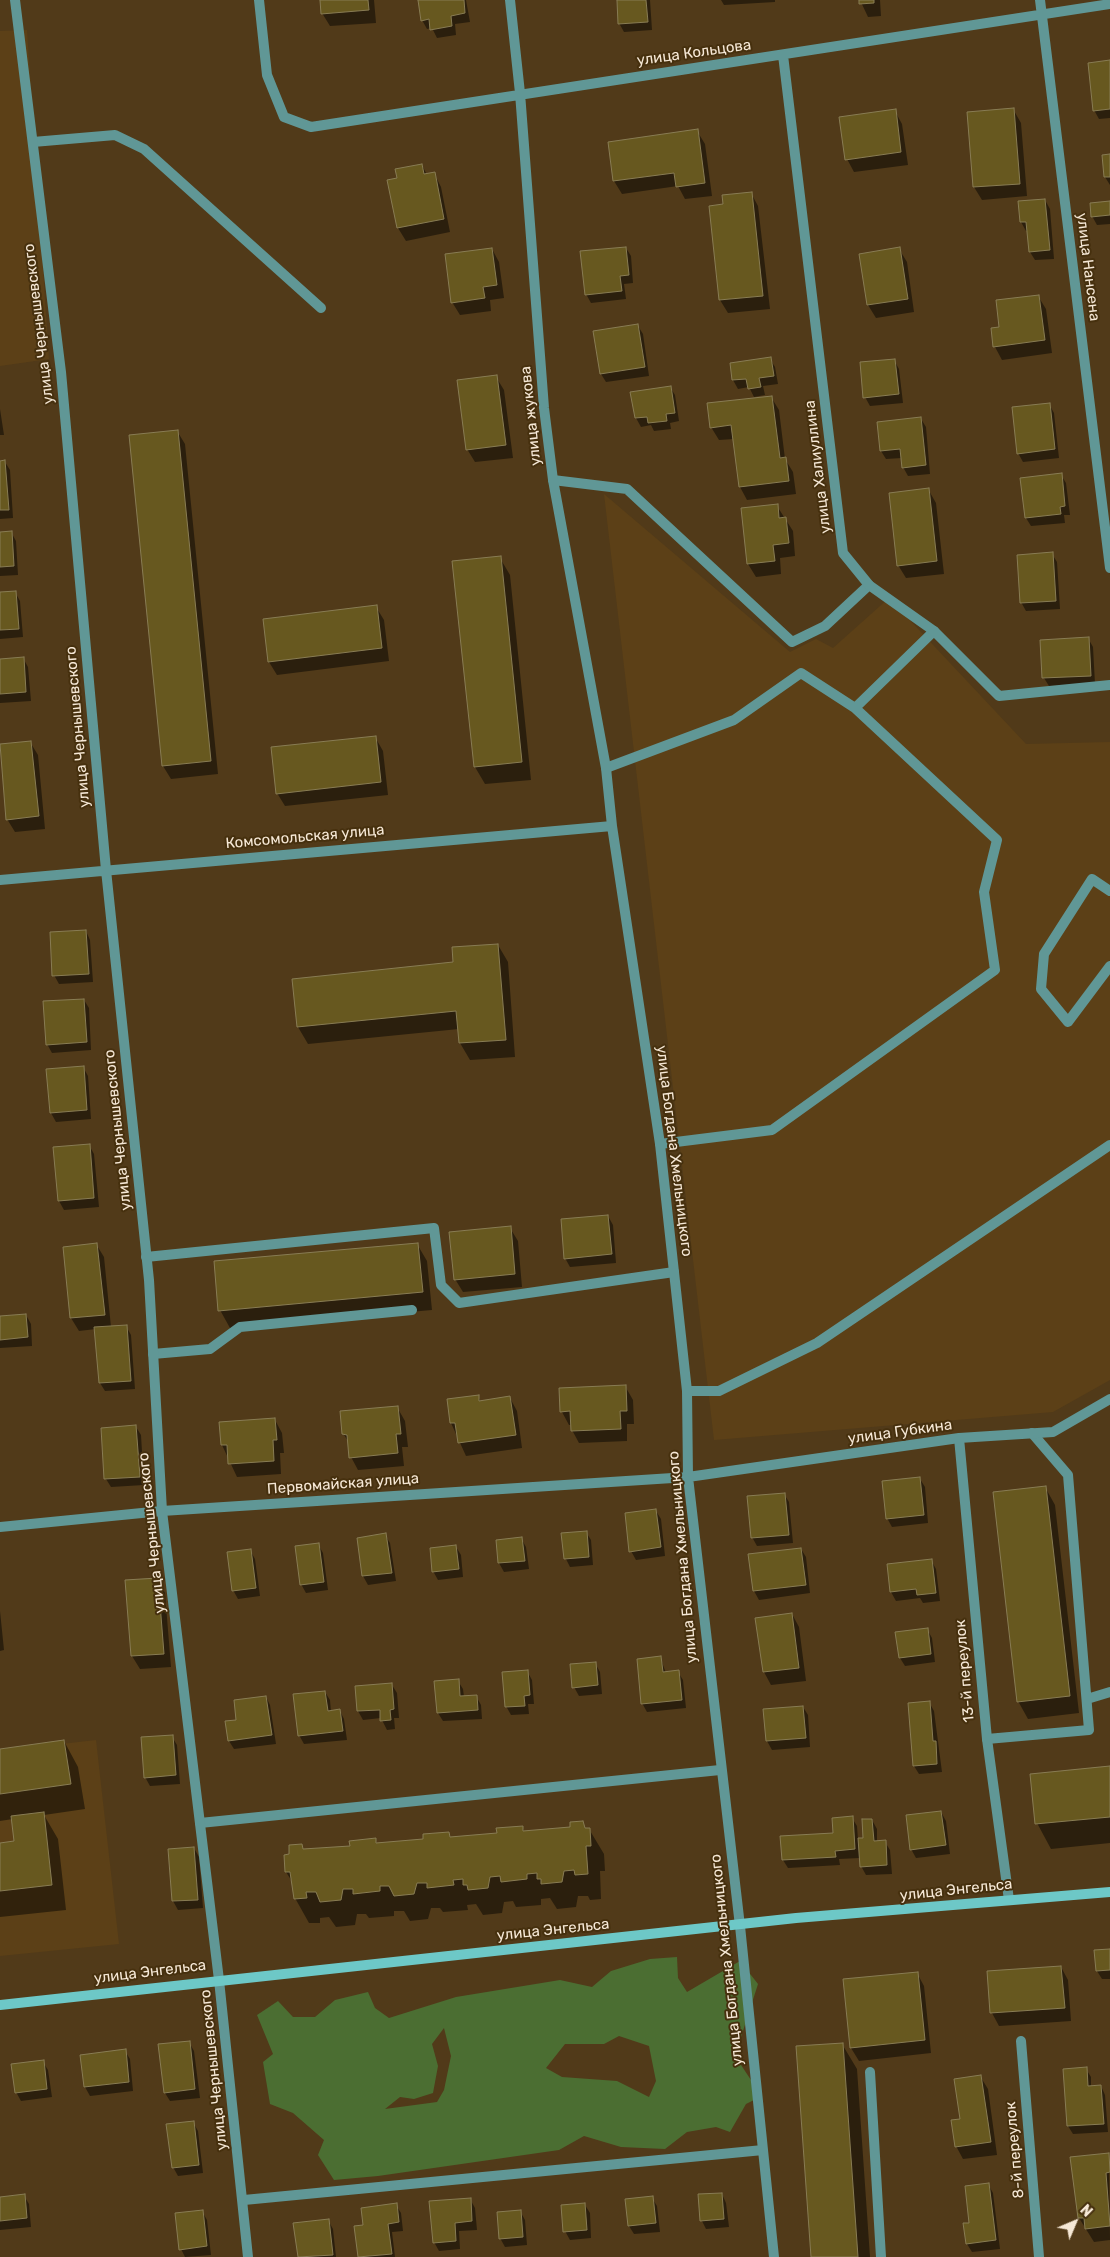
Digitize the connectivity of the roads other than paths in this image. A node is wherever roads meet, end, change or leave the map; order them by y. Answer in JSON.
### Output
{"nodes":[{"id":1,"x":15,"y":0,"type":"edge"},
{"id":2,"x":259,"y":0,"type":"edge"},
{"id":3,"x":510,"y":0,"type":"edge"},
{"id":4,"x":1040,"y":0,"type":"edge"},
{"id":5,"x":1110,"y":4,"type":"edge"},
{"id":6,"x":1042,"y":14,"type":"junction"},
{"id":7,"x":783,"y":55,"type":"junction"},
{"id":8,"x":520,"y":93,"type":"junction"},
{"id":9,"x":33,"y":142,"type":"junction"},
{"id":10,"x":321,"y":308,"type":"dead end"},
{"id":11,"x":553,"y":480,"type":"junction"},
{"id":12,"x":1110,"y":568,"type":"edge"},
{"id":13,"x":870,"y":586,"type":"junction"},
{"id":14,"x":934,"y":631,"type":"junction"},
{"id":15,"x":1110,"y":685,"type":"edge"},
{"id":16,"x":855,"y":708,"type":"junction"},
{"id":17,"x":606,"y":768,"type":"junction"},
{"id":18,"x":612,"y":826,"type":"junction"},
{"id":19,"x":106,"y":870,"type":"junction"},
{"id":20,"x":0,"y":880,"type":"edge"},
{"id":21,"x":1110,"y":891,"type":"edge"},
{"id":22,"x":1110,"y":966,"type":"edge"},
{"id":23,"x":660,"y":1144,"type":"junction"},
{"id":24,"x":1110,"y":1145,"type":"edge"},
{"id":25,"x":146,"y":1257,"type":"junction"},
{"id":26,"x":674,"y":1272,"type":"junction"},
{"id":27,"x":412,"y":1310,"type":"dead end"},
{"id":28,"x":153,"y":1354,"type":"junction"},
{"id":29,"x":687,"y":1391,"type":"junction"},
{"id":30,"x":1110,"y":1399,"type":"edge"},
{"id":31,"x":1032,"y":1433,"type":"junction"},
{"id":32,"x":960,"y":1438,"type":"junction"},
{"id":33,"x":688,"y":1476,"type":"junction"},
{"id":34,"x":162,"y":1511,"type":"junction"},
{"id":35,"x":0,"y":1527,"type":"edge"},
{"id":36,"x":1110,"y":1692,"type":"edge"},
{"id":37,"x":1087,"y":1699,"type":"junction"},
{"id":38,"x":987,"y":1740,"type":"junction"},
{"id":39,"x":720,"y":1770,"type":"junction"},
{"id":40,"x":200,"y":1823,"type":"junction"},
{"id":41,"x":1110,"y":1892,"type":"edge"},
{"id":42,"x":1009,"y":1900,"type":"junction"},
{"id":43,"x":740,"y":1926,"type":"junction"},
{"id":44,"x":219,"y":1980,"type":"junction"},
{"id":45,"x":0,"y":2005,"type":"edge"},
{"id":46,"x":1021,"y":2041,"type":"dead end"},
{"id":47,"x":870,"y":2072,"type":"dead end"},
{"id":48,"x":762,"y":2150,"type":"junction"},
{"id":49,"x":244,"y":2200,"type":"junction"},
{"id":50,"x":248,"y":2257,"type":"edge"},
{"id":51,"x":774,"y":2257,"type":"edge"},
{"id":52,"x":881,"y":2257,"type":"edge"},
{"id":53,"x":1039,"y":2257,"type":"edge"}],
"edges":[{"from":1,"to":9,"type":"street","name":"улица Чернышевского"},
{"from":2,"to":8,"type":"street","name":"улица Кольцова"},
{"from":3,"to":8,"type":"street","name":"улица жукова"},
{"from":4,"to":6,"type":"street","name":"улица Нансена"},
{"from":5,"to":6,"type":"street","name":"улица Кольцова"},
{"from":6,"to":7,"type":"street","name":"улица Кольцова"},
{"from":6,"to":12,"type":"street","name":"улица Нансена"},
{"from":7,"to":8,"type":"street","name":"улица Кольцова"},
{"from":7,"to":13,"type":"street","name":"улица Халиуллина"},
{"from":8,"to":11,"type":"street","name":"улица жукова"},
{"from":9,"to":10,"type":"street"},
{"from":9,"to":19,"type":"street","name":"улица Чернышевского"},
{"from":11,"to":13,"type":"street"},
{"from":11,"to":17,"type":"street","name":"улица жукова"},
{"from":13,"to":14,"type":"street","name":"улица Халиуллина"},
{"from":14,"to":15,"type":"street","name":"улица Халиуллина"},
{"from":14,"to":16,"type":"street"},
{"from":16,"to":17,"type":"street"},
{"from":16,"to":23,"type":"street"},
{"from":17,"to":18,"type":"street","name":"улица жукова"},
{"from":18,"to":19,"type":"street","name":"Комсомольская улица"},
{"from":18,"to":23,"type":"street","name":"улица Богдана Хмельницкого"},
{"from":19,"to":20,"type":"street","name":"Комсомольская улица"},
{"from":19,"to":25,"type":"street","name":"улица Чернышевского"},
{"from":21,"to":22,"type":"street"},
{"from":23,"to":26,"type":"street","name":"улица Богдана Хмельницкого"},
{"from":24,"to":29,"type":"street"},
{"from":25,"to":26,"type":"street"},
{"from":25,"to":28,"type":"street","name":"улица Чернышевского"},
{"from":26,"to":29,"type":"street","name":"улица Богдана Хмельницкого"},
{"from":27,"to":28,"type":"street"},
{"from":28,"to":34,"type":"street","name":"улица Чернышевского"},
{"from":29,"to":33,"type":"street","name":"улица Богдана Хмельницкого"},
{"from":30,"to":31,"type":"street","name":"улица Губкина"},
{"from":31,"to":32,"type":"street","name":"улица Губкина"},
{"from":31,"to":37,"type":"street"},
{"from":32,"to":33,"type":"street","name":"улица Губкина"},
{"from":32,"to":38,"type":"street","name":"13-й переулок"},
{"from":33,"to":34,"type":"street","name":"Первомайская улица"},
{"from":33,"to":39,"type":"street","name":"улица Богдана Хмельницкого"},
{"from":34,"to":35,"type":"street","name":"Первомайская улица"},
{"from":34,"to":40,"type":"street","name":"улица Чернышевского"},
{"from":36,"to":37,"type":"street"},
{"from":37,"to":38,"type":"street"},
{"from":38,"to":42,"type":"street","name":"13-й переулок"},
{"from":39,"to":40,"type":"street"},
{"from":39,"to":43,"type":"street","name":"улица Богдана Хмельницкого"},
{"from":40,"to":44,"type":"street","name":"улица Чернышевского"},
{"from":41,"to":42,"type":"street","name":"улица Энгельса"},
{"from":42,"to":43,"type":"street","name":"улица Энгельса"},
{"from":43,"to":44,"type":"street","name":"улица Энгельса"},
{"from":43,"to":48,"type":"street","name":"улица Богдана Хмельницкого"},
{"from":44,"to":45,"type":"street","name":"улица Энгельса"},
{"from":44,"to":49,"type":"street","name":"улица Чернышевского"},
{"from":46,"to":53,"type":"street","name":"8-й переулок"},
{"from":47,"to":52,"type":"street"},
{"from":48,"to":49,"type":"street"},
{"from":48,"to":51,"type":"street","name":"улица Богдана Хмельницкого"},
{"from":49,"to":50,"type":"street","name":"улица Чернышевского"}]}
